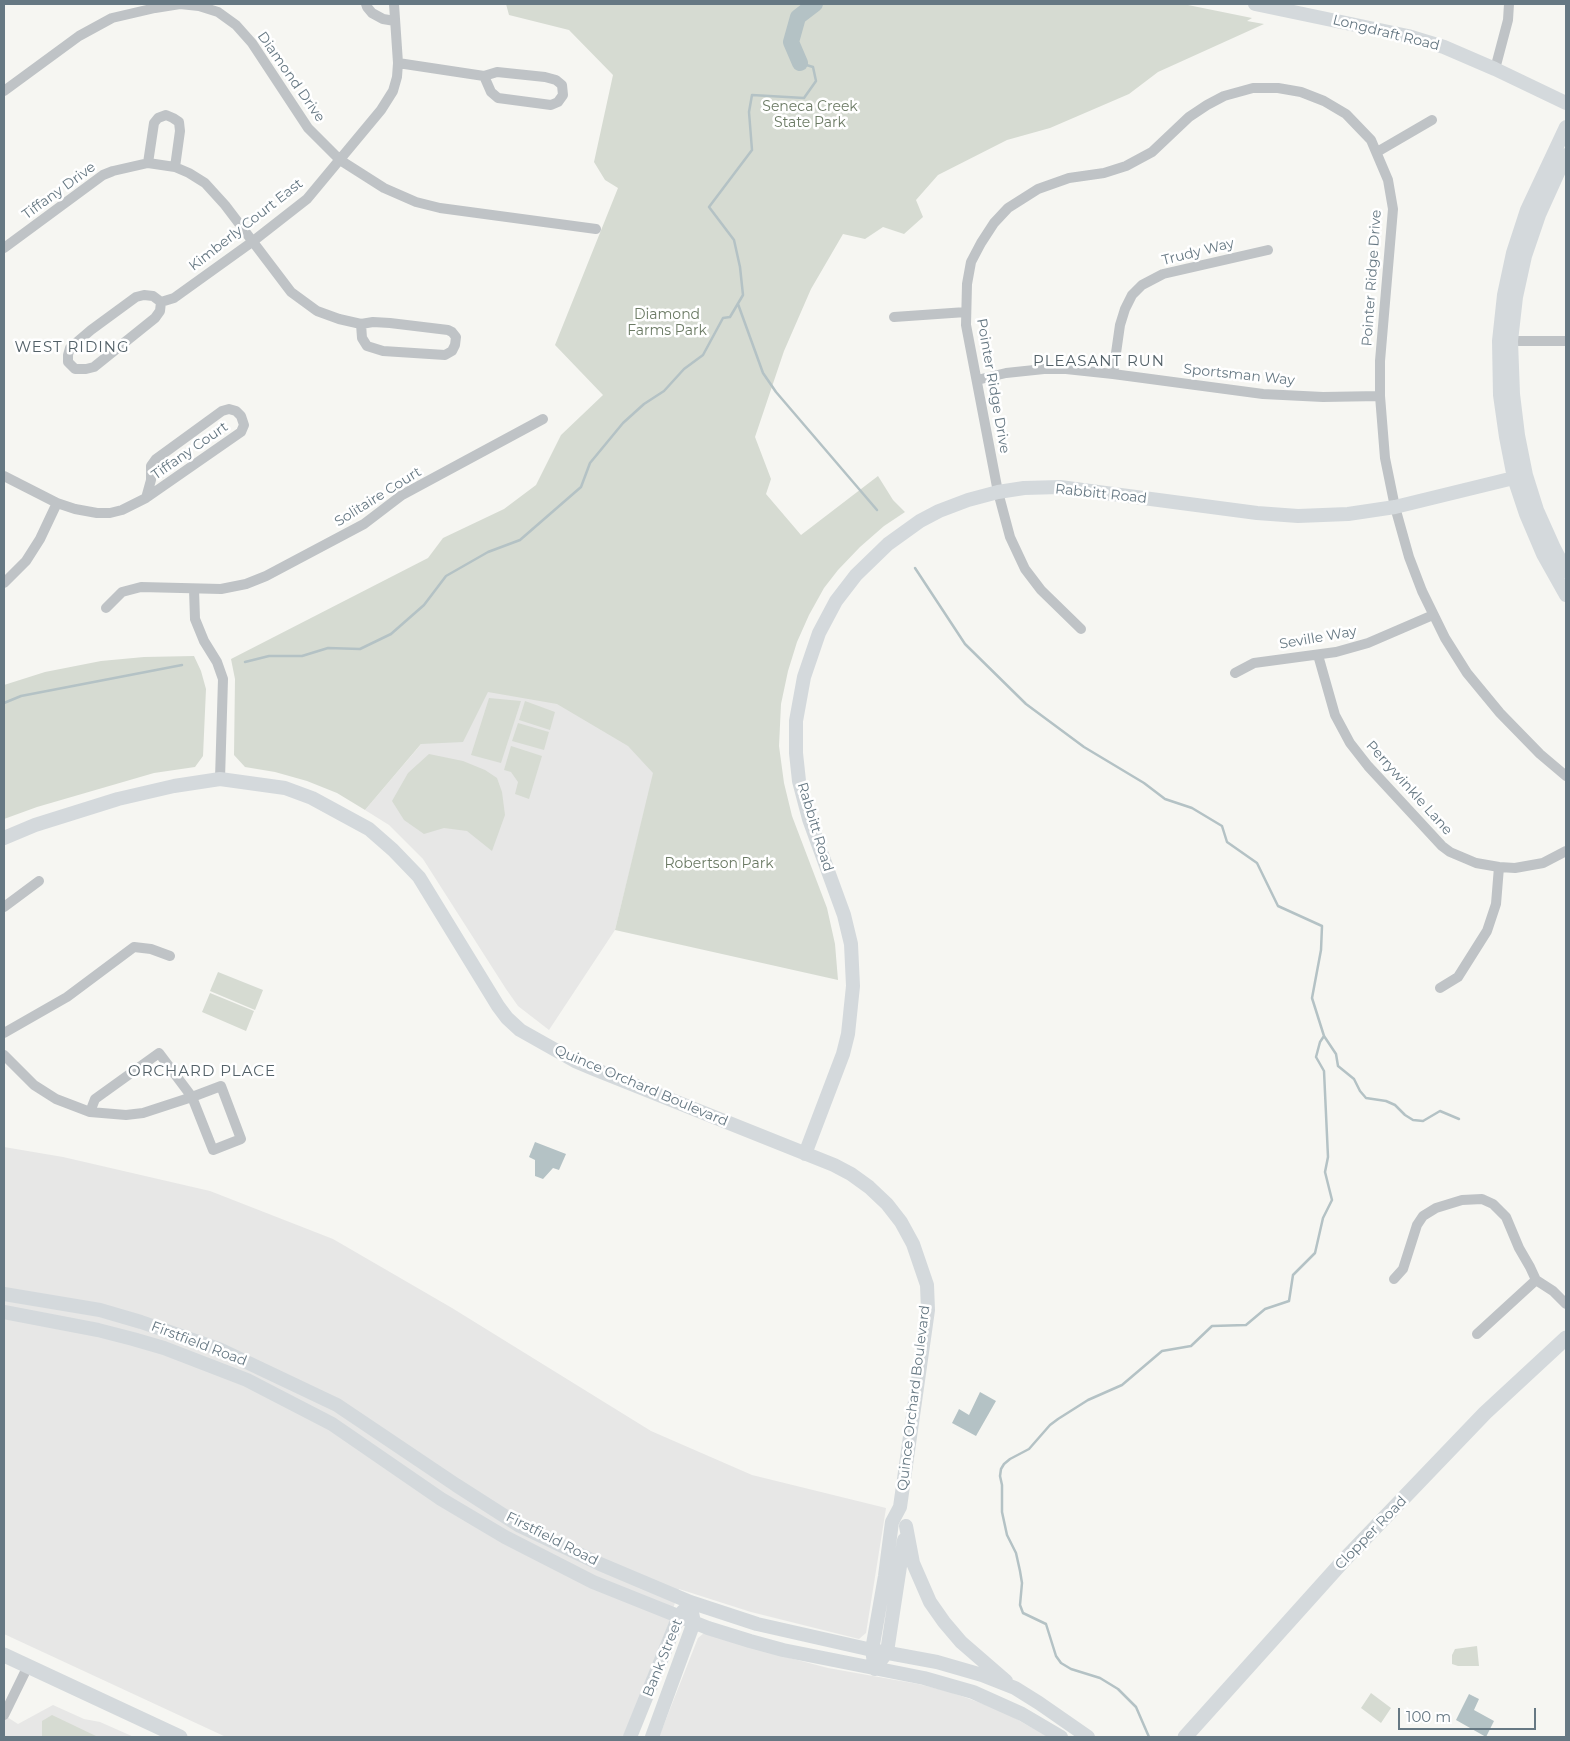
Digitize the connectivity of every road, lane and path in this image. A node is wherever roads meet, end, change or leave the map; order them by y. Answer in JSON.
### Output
{"nodes":[{"id":1,"x":366,"y":4,"type":"edge"},
{"id":2,"x":394,"y":4,"type":"edge"},
{"id":3,"x":1255,"y":4,"type":"edge"},
{"id":4,"x":1509,"y":4,"type":"edge"},
{"id":5,"x":155,"y":6,"type":"edge"},
{"id":6,"x":395,"y":21,"type":"junction"},
{"id":7,"x":398,"y":63,"type":"junction"},
{"id":8,"x":1495,"y":69,"type":"junction"},
{"id":9,"x":484,"y":76,"type":"junction"},
{"id":10,"x":4,"y":91,"type":"edge"},
{"id":11,"x":1566,"y":103,"type":"edge"},
{"id":12,"x":1432,"y":120,"type":"dead end"},
{"id":13,"x":1566,"y":127,"type":"edge"},
{"id":14,"x":1377,"y":152,"type":"junction"},
{"id":15,"x":1566,"y":155,"type":"edge"},
{"id":16,"x":340,"y":160,"type":"junction"},
{"id":17,"x":148,"y":163,"type":"junction"},
{"id":18,"x":175,"y":167,"type":"junction"},
{"id":19,"x":596,"y":229,"type":"dead end"},
{"id":20,"x":252,"y":242,"type":"junction"},
{"id":21,"x":4,"y":248,"type":"edge"},
{"id":22,"x":1268,"y":250,"type":"dead end"},
{"id":23,"x":161,"y":302,"type":"junction"},
{"id":24,"x":966,"y":312,"type":"junction"},
{"id":25,"x":894,"y":317,"type":"dead end"},
{"id":26,"x":360,"y":324,"type":"junction"},
{"id":27,"x":1566,"y":341,"type":"edge"},
{"id":28,"x":1511,"y":342,"type":"junction"},
{"id":29,"x":1113,"y":374,"type":"junction"},
{"id":30,"x":977,"y":380,"type":"junction"},
{"id":31,"x":1380,"y":396,"type":"junction"},
{"id":32,"x":543,"y":419,"type":"dead end"},
{"id":33,"x":4,"y":476,"type":"edge"},
{"id":34,"x":1520,"y":476,"type":"junction"},
{"id":35,"x":998,"y":492,"type":"junction"},
{"id":36,"x":146,"y":498,"type":"junction"},
{"id":37,"x":57,"y":503,"type":"junction"},
{"id":38,"x":1395,"y":507,"type":"junction"},
{"id":39,"x":1566,"y":571,"type":"edge"},
{"id":40,"x":4,"y":583,"type":"edge"},
{"id":41,"x":194,"y":589,"type":"junction"},
{"id":42,"x":1566,"y":596,"type":"edge"},
{"id":43,"x":106,"y":608,"type":"dead end"},
{"id":44,"x":1433,"y":615,"type":"junction"},
{"id":45,"x":1081,"y":629,"type":"dead end"},
{"id":46,"x":1318,"y":655,"type":"junction"},
{"id":47,"x":1235,"y":673,"type":"dead end"},
{"id":48,"x":1566,"y":776,"type":"edge"},
{"id":49,"x":220,"y":778,"type":"junction"},
{"id":50,"x":4,"y":838,"type":"edge"},
{"id":51,"x":1566,"y":852,"type":"edge"},
{"id":52,"x":1499,"y":867,"type":"junction"},
{"id":53,"x":38,"y":881,"type":"dead end"},
{"id":54,"x":4,"y":907,"type":"edge"},
{"id":55,"x":170,"y":956,"type":"dead end"},
{"id":56,"x":1440,"y":988,"type":"dead end"},
{"id":57,"x":4,"y":1033,"type":"edge"},
{"id":58,"x":4,"y":1055,"type":"edge"},
{"id":59,"x":192,"y":1097,"type":"junction"},
{"id":60,"x":90,"y":1112,"type":"junction"},
{"id":61,"x":805,"y":1154,"type":"junction"},
{"id":62,"x":1394,"y":1279,"type":"dead end"},
{"id":63,"x":1536,"y":1280,"type":"junction"},
{"id":64,"x":4,"y":1294,"type":"edge"},
{"id":65,"x":1566,"y":1304,"type":"edge"},
{"id":66,"x":4,"y":1312,"type":"edge"},
{"id":67,"x":1477,"y":1334,"type":"dead end"},
{"id":68,"x":1566,"y":1338,"type":"edge"},
{"id":69,"x":900,"y":1508,"type":"junction"},
{"id":70,"x":906,"y":1526,"type":"junction"},
{"id":71,"x":690,"y":1602,"type":"junction"},
{"id":72,"x":678,"y":1616,"type":"junction"},
{"id":73,"x":694,"y":1622,"type":"junction"},
{"id":74,"x":872,"y":1650,"type":"junction"},
{"id":75,"x":887,"y":1652,"type":"junction"},
{"id":76,"x":4,"y":1655,"type":"edge"},
{"id":77,"x":28,"y":1666,"type":"junction"},
{"id":78,"x":875,"y":1669,"type":"junction"},
{"id":79,"x":1015,"y":1688,"type":"junction"},
{"id":80,"x":4,"y":1715,"type":"edge"},
{"id":81,"x":180,"y":1737,"type":"edge"},
{"id":82,"x":630,"y":1737,"type":"edge"},
{"id":83,"x":652,"y":1737,"type":"edge"},
{"id":84,"x":1061,"y":1737,"type":"edge"},
{"id":85,"x":1088,"y":1737,"type":"edge"},
{"id":86,"x":1185,"y":1737,"type":"edge"}],
"edges":[{"from":1,"to":6,"type":"street"},
{"from":2,"to":6,"type":"street","name":"Kimberly Court East"},
{"from":3,"to":8,"type":"street","name":"Longdraft Road"},
{"from":4,"to":8,"type":"street"},
{"from":5,"to":10,"type":"street","name":"Diamond Drive"},
{"from":5,"to":16,"type":"street","name":"Diamond Drive"},
{"from":6,"to":7,"type":"street","name":"Kimberly Court East"},
{"from":7,"to":9,"type":"street"},
{"from":7,"to":16,"type":"street","name":"Kimberly Court East"},
{"from":8,"to":11,"type":"street","name":"Longdraft Road"},
{"from":9,"to":9,"type":"street"},
{"from":12,"to":14,"type":"street"},
{"from":13,"to":34,"type":"street"},
{"from":14,"to":24,"type":"street","name":"Pointer Ridge Drive"},
{"from":14,"to":31,"type":"street","name":"Pointer Ridge Drive"},
{"from":15,"to":28,"type":"street"},
{"from":16,"to":19,"type":"street","name":"Diamond Drive"},
{"from":16,"to":20,"type":"street","name":"Kimberly Court East"},
{"from":17,"to":18,"type":"street","name":"Tiffany Drive"},
{"from":17,"to":18,"type":"street"},
{"from":17,"to":21,"type":"street","name":"Tiffany Drive"},
{"from":18,"to":20,"type":"street","name":"Tiffany Drive"},
{"from":20,"to":23,"type":"street","name":"Kimberly Court East"},
{"from":20,"to":26,"type":"street","name":"Tiffany Drive"},
{"from":22,"to":29,"type":"street","name":"Trudy Way"},
{"from":23,"to":23,"type":"street"},
{"from":24,"to":25,"type":"street"},
{"from":24,"to":30,"type":"street","name":"Pointer Ridge Drive"},
{"from":26,"to":26,"type":"street","name":"Tiffany Drive"},
{"from":27,"to":28,"type":"street"},
{"from":28,"to":34,"type":"street"},
{"from":29,"to":30,"type":"street","name":"Sportsman Way"},
{"from":29,"to":31,"type":"street","name":"Sportsman Way"},
{"from":30,"to":35,"type":"street","name":"Pointer Ridge Drive"},
{"from":31,"to":38,"type":"street","name":"Pointer Ridge Drive"},
{"from":32,"to":41,"type":"street","name":"Solitaire Court"},
{"from":33,"to":37,"type":"street"},
{"from":34,"to":38,"type":"street","name":"Rabbitt Road"},
{"from":34,"to":39,"type":"street"},
{"from":34,"to":42,"type":"street"},
{"from":35,"to":38,"type":"street","name":"Rabbitt Road"},
{"from":35,"to":45,"type":"street","name":"Pointer Ridge Drive"},
{"from":35,"to":61,"type":"street","name":"Rabbitt Road"},
{"from":36,"to":36,"type":"street","name":"Tiffany Court"},
{"from":36,"to":37,"type":"street","name":"Tiffany Court"},
{"from":37,"to":40,"type":"street"},
{"from":38,"to":44,"type":"street","name":"Pointer Ridge Drive"},
{"from":41,"to":43,"type":"street","name":"Solitaire Court"},
{"from":41,"to":49,"type":"street"},
{"from":44,"to":46,"type":"street","name":"Seville Way"},
{"from":44,"to":48,"type":"street","name":"Pointer Ridge Drive"},
{"from":46,"to":47,"type":"street","name":"Seville Way"},
{"from":46,"to":52,"type":"street","name":"Perrywinkle Lane"},
{"from":49,"to":50,"type":"street","name":"Quince Orchard Boulevard"},
{"from":49,"to":61,"type":"street","name":"Quince Orchard Boulevard"},
{"from":51,"to":52,"type":"street","name":"Perrywinkle Lane"},
{"from":52,"to":56,"type":"street"},
{"from":53,"to":54,"type":"street"},
{"from":55,"to":57,"type":"street"},
{"from":58,"to":60,"type":"street"},
{"from":59,"to":59,"type":"street"},
{"from":59,"to":60,"type":"street"},
{"from":59,"to":60,"type":"street"},
{"from":61,"to":69,"type":"street","name":"Quince Orchard Boulevard"},
{"from":62,"to":63,"type":"street"},
{"from":63,"to":65,"type":"street"},
{"from":63,"to":67,"type":"street"},
{"from":64,"to":71,"type":"street","name":"Firstfield Road"},
{"from":66,"to":72,"type":"street","name":"Firstfield Road"},
{"from":68,"to":86,"type":"main road","name":"Clopper Road"},
{"from":69,"to":70,"type":"street","name":"Quince Orchard Boulevard"},
{"from":69,"to":74,"type":"street","name":"Quince Orchard Boulevard"},
{"from":70,"to":75,"type":"street","name":"Quince Orchard Boulevard"},
{"from":70,"to":79,"type":"street"},
{"from":71,"to":72,"type":"street","name":"Bank Street"},
{"from":71,"to":73,"type":"street","name":"Bank Street"},
{"from":71,"to":74,"type":"street","name":"Firstfield Road"},
{"from":72,"to":73,"type":"street","name":"Firstfield Road"},
{"from":72,"to":82,"type":"street","name":"Bank Street"},
{"from":73,"to":78,"type":"street","name":"Firstfield Road"},
{"from":73,"to":83,"type":"street","name":"Bank Street"},
{"from":74,"to":75,"type":"street","name":"Firstfield Road"},
{"from":74,"to":78,"type":"street","name":"Quince Orchard Boulevard"},
{"from":75,"to":78,"type":"street","name":"Quince Orchard Boulevard"},
{"from":75,"to":79,"type":"street","name":"Firstfield Road"},
{"from":76,"to":77,"type":"main road"},
{"from":77,"to":80,"type":"street"},
{"from":77,"to":81,"type":"main road"},
{"from":78,"to":84,"type":"street","name":"Firstfield Road"},
{"from":79,"to":85,"type":"street","name":"Firstfield Road"}]}
